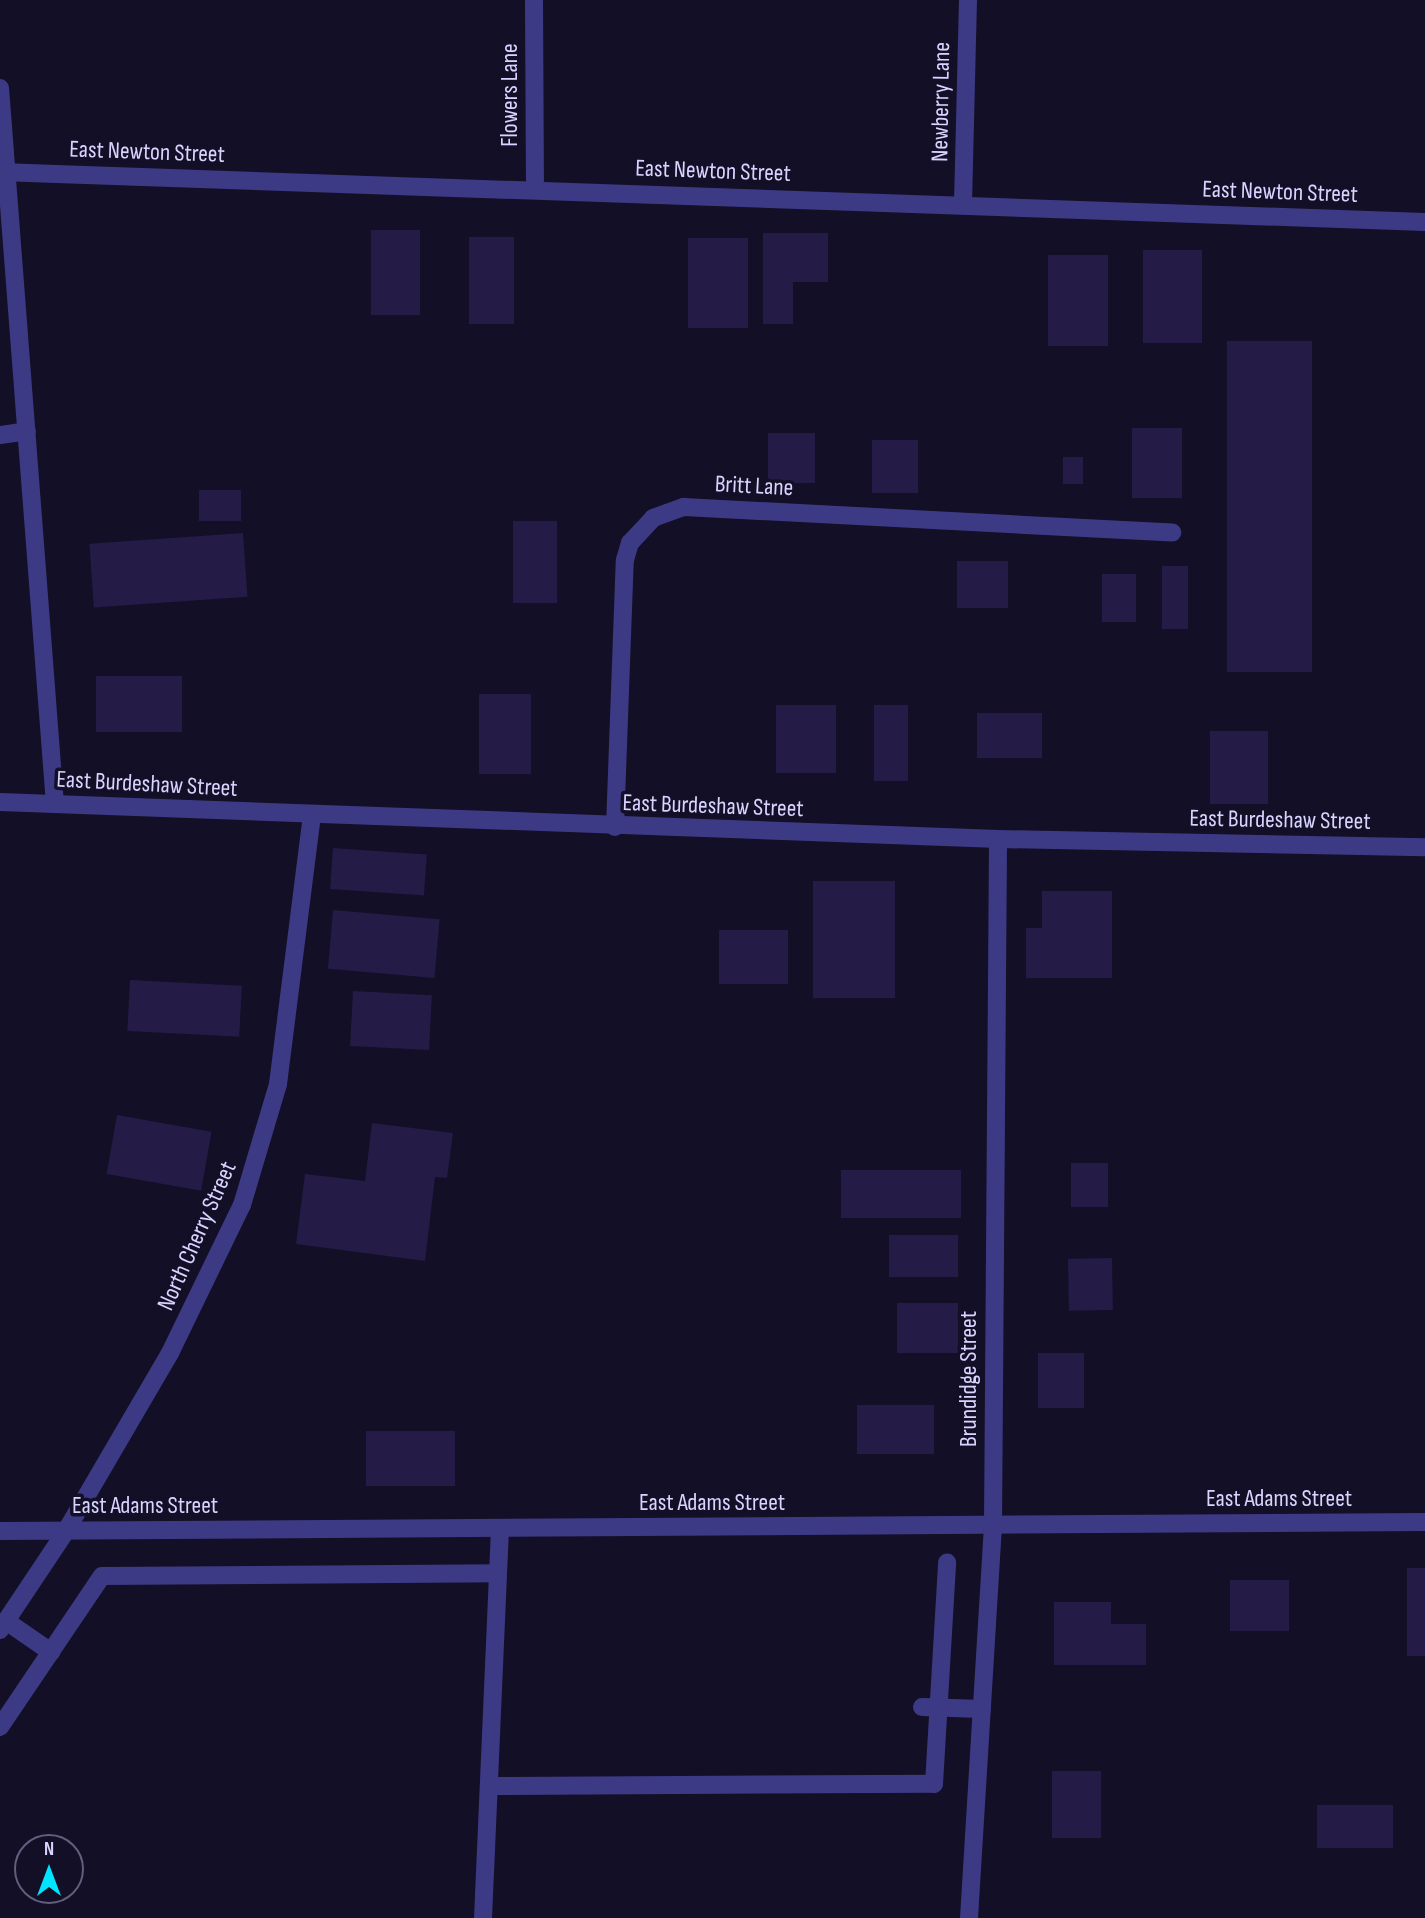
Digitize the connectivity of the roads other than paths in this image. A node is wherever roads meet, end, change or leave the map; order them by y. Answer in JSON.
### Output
{"nodes":[{"id":1,"x":534,"y":0,"type":"edge"},
{"id":2,"x":968,"y":0,"type":"edge"},
{"id":3,"x":0,"y":88,"type":"edge"},
{"id":4,"x":2,"y":172,"type":"edge"},
{"id":5,"x":535,"y":190,"type":"junction"},
{"id":6,"x":963,"y":204,"type":"junction"},
{"id":7,"x":1425,"y":222,"type":"edge"},
{"id":8,"x":27,"y":431,"type":"junction"},
{"id":9,"x":0,"y":435,"type":"edge"},
{"id":10,"x":1172,"y":533,"type":"dead end"},
{"id":11,"x":0,"y":802,"type":"edge"},
{"id":12,"x":55,"y":804,"type":"junction"},
{"id":13,"x":312,"y":816,"type":"junction"},
{"id":14,"x":615,"y":827,"type":"junction"},
{"id":15,"x":998,"y":839,"type":"junction"},
{"id":16,"x":1425,"y":847,"type":"edge"},
{"id":17,"x":1425,"y":1522,"type":"edge"},
{"id":18,"x":993,"y":1525,"type":"junction"},
{"id":19,"x":500,"y":1528,"type":"junction"},
{"id":20,"x":0,"y":1531,"type":"edge"},
{"id":21,"x":66,"y":1531,"type":"junction"},
{"id":22,"x":947,"y":1562,"type":"dead end"},
{"id":23,"x":498,"y":1573,"type":"junction"},
{"id":24,"x":3,"y":1626,"type":"edge"},
{"id":25,"x":51,"y":1652,"type":"junction"},
{"id":26,"x":930,"y":1707,"type":"junction"},
{"id":27,"x":982,"y":1709,"type":"junction"},
{"id":28,"x":0,"y":1727,"type":"edge"},
{"id":29,"x":489,"y":1786,"type":"junction"},
{"id":30,"x":484,"y":1918,"type":"edge"},
{"id":31,"x":969,"y":1918,"type":"edge"}],
"edges":[{"from":1,"to":5,"type":"street","name":"Flowers Lane"},
{"from":2,"to":6,"type":"street","name":"Newberry Lane"},
{"from":3,"to":4,"type":"street"},
{"from":4,"to":5,"type":"street","name":"East Newton Street"},
{"from":4,"to":8,"type":"street"},
{"from":5,"to":6,"type":"street","name":"East Newton Street"},
{"from":6,"to":7,"type":"street","name":"East Newton Street"},
{"from":8,"to":9,"type":"street"},
{"from":8,"to":12,"type":"street"},
{"from":10,"to":14,"type":"street","name":"Britt Lane"},
{"from":11,"to":12,"type":"street","name":"East Burdeshaw Street"},
{"from":12,"to":13,"type":"street","name":"East Burdeshaw Street"},
{"from":13,"to":14,"type":"street","name":"East Burdeshaw Street"},
{"from":13,"to":21,"type":"street","name":"North Cherry Street"},
{"from":14,"to":15,"type":"street","name":"East Burdeshaw Street"},
{"from":15,"to":16,"type":"street","name":"East Burdeshaw Street"},
{"from":15,"to":18,"type":"street","name":"Brundidge Street"},
{"from":17,"to":18,"type":"street","name":"East Adams Street"},
{"from":18,"to":19,"type":"street","name":"East Adams Street"},
{"from":18,"to":27,"type":"street","name":"Brundidge Street"},
{"from":19,"to":21,"type":"street","name":"East Adams Street"},
{"from":19,"to":23,"type":"street"},
{"from":20,"to":21,"type":"street","name":"East Adams Street"},
{"from":21,"to":24,"type":"street","name":"North Cherry Street"},
{"from":22,"to":26,"type":"street"},
{"from":23,"to":25,"type":"street"},
{"from":23,"to":29,"type":"street"},
{"from":24,"to":25,"type":"street"},
{"from":25,"to":28,"type":"street"},
{"from":26,"to":27,"type":"street"},
{"from":26,"to":29,"type":"street"},
{"from":27,"to":31,"type":"street","name":"Brundidge Street"},
{"from":29,"to":30,"type":"street"}]}
